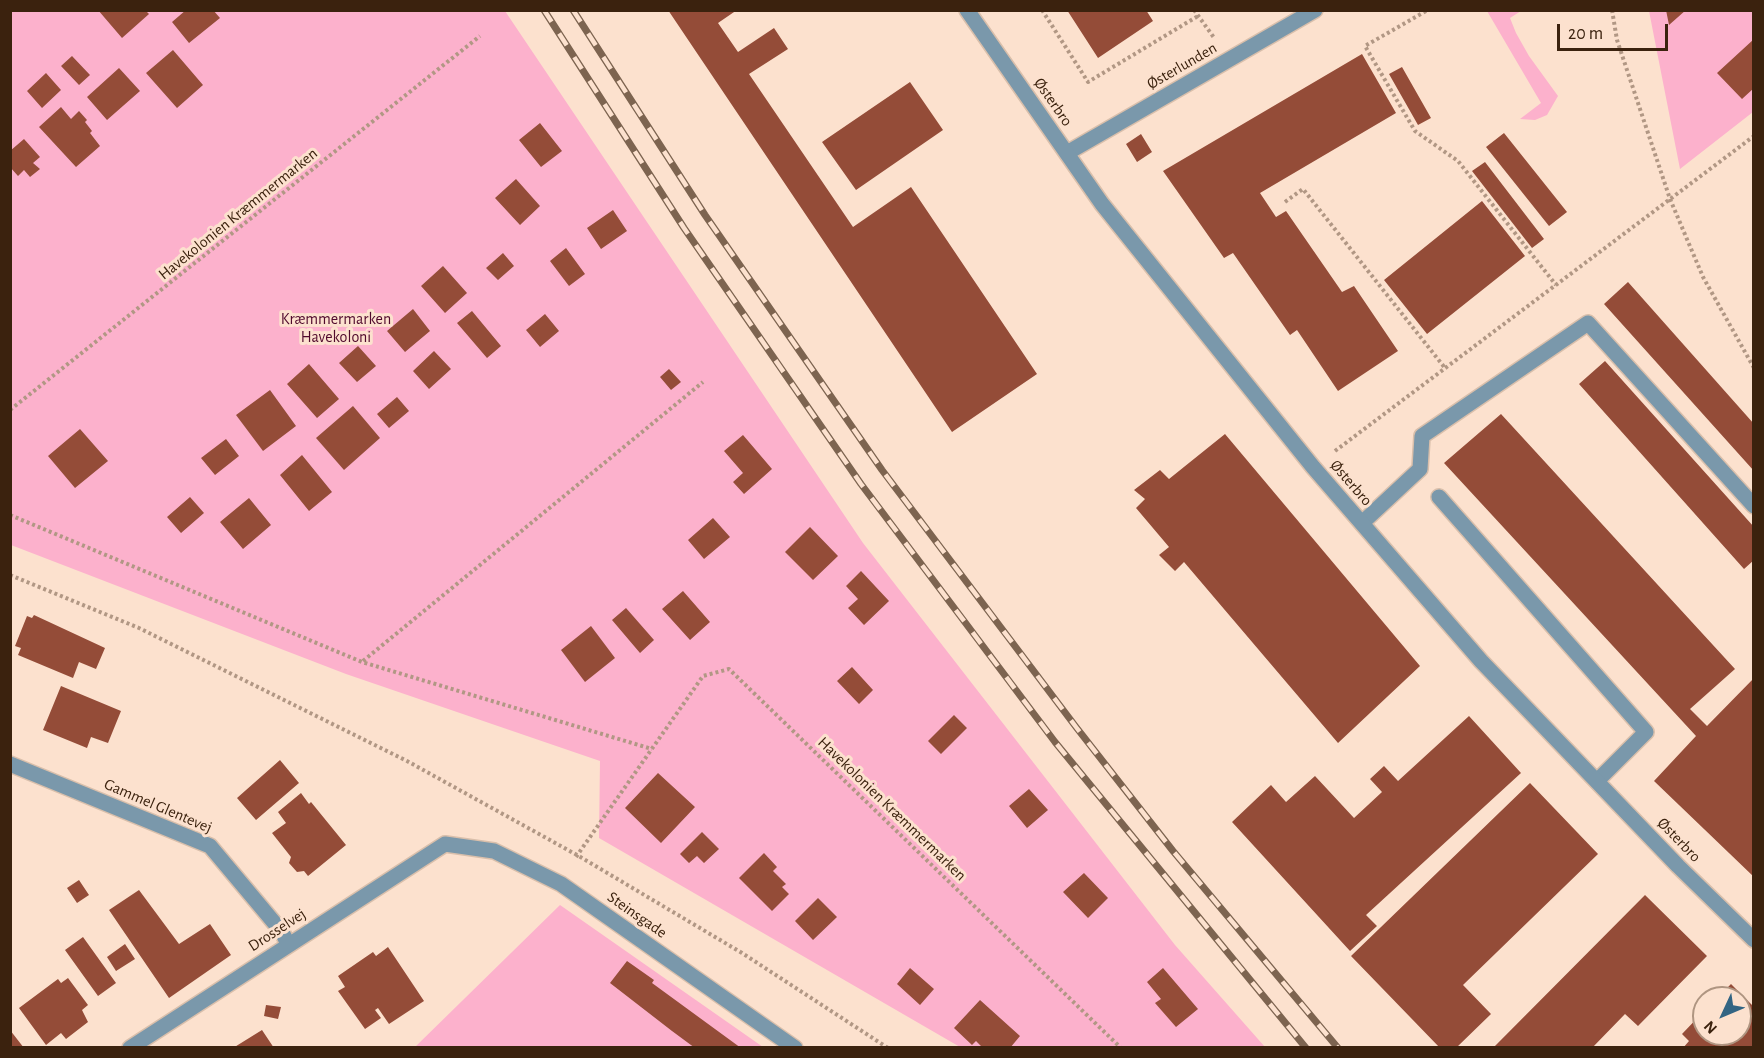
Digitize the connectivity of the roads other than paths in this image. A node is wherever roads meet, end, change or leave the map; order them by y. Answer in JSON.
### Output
{"nodes":[{"id":1,"x":967,"y":10,"type":"edge"},
{"id":2,"x":1315,"y":10,"type":"edge"},
{"id":3,"x":1066,"y":153,"type":"junction"},
{"id":4,"x":1439,"y":497,"type":"dead end"},
{"id":5,"x":1754,"y":506,"type":"edge"},
{"id":6,"x":1362,"y":523,"type":"junction"},
{"id":7,"x":10,"y":764,"type":"edge"},
{"id":8,"x":1597,"y":781,"type":"junction"},
{"id":9,"x":445,"y":844,"type":"joint"},
{"id":10,"x":1754,"y":940,"type":"edge"},
{"id":11,"x":288,"y":944,"type":"junction"},
{"id":12,"x":130,"y":1047,"type":"edge"},
{"id":13,"x":795,"y":1047,"type":"edge"}],
"edges":[{"from":1,"to":3,"type":"street","name":"Østerbro"},
{"from":2,"to":3,"type":"street","name":"Østerlunden"},
{"from":3,"to":6,"type":"street","name":"Østerbro"},
{"from":4,"to":8,"type":"street"},
{"from":5,"to":6,"type":"street"},
{"from":6,"to":8,"type":"street","name":"Østerbro"},
{"from":7,"to":11,"type":"street","name":"Gammel Glentevej"},
{"from":8,"to":10,"type":"street","name":"Østerbro"},
{"from":9,"to":11,"type":"street","name":"Drosselvej"},
{"from":9,"to":13,"type":"street","name":"Steinsgade"},
{"from":11,"to":12,"type":"street","name":"Drosselvej"}]}
